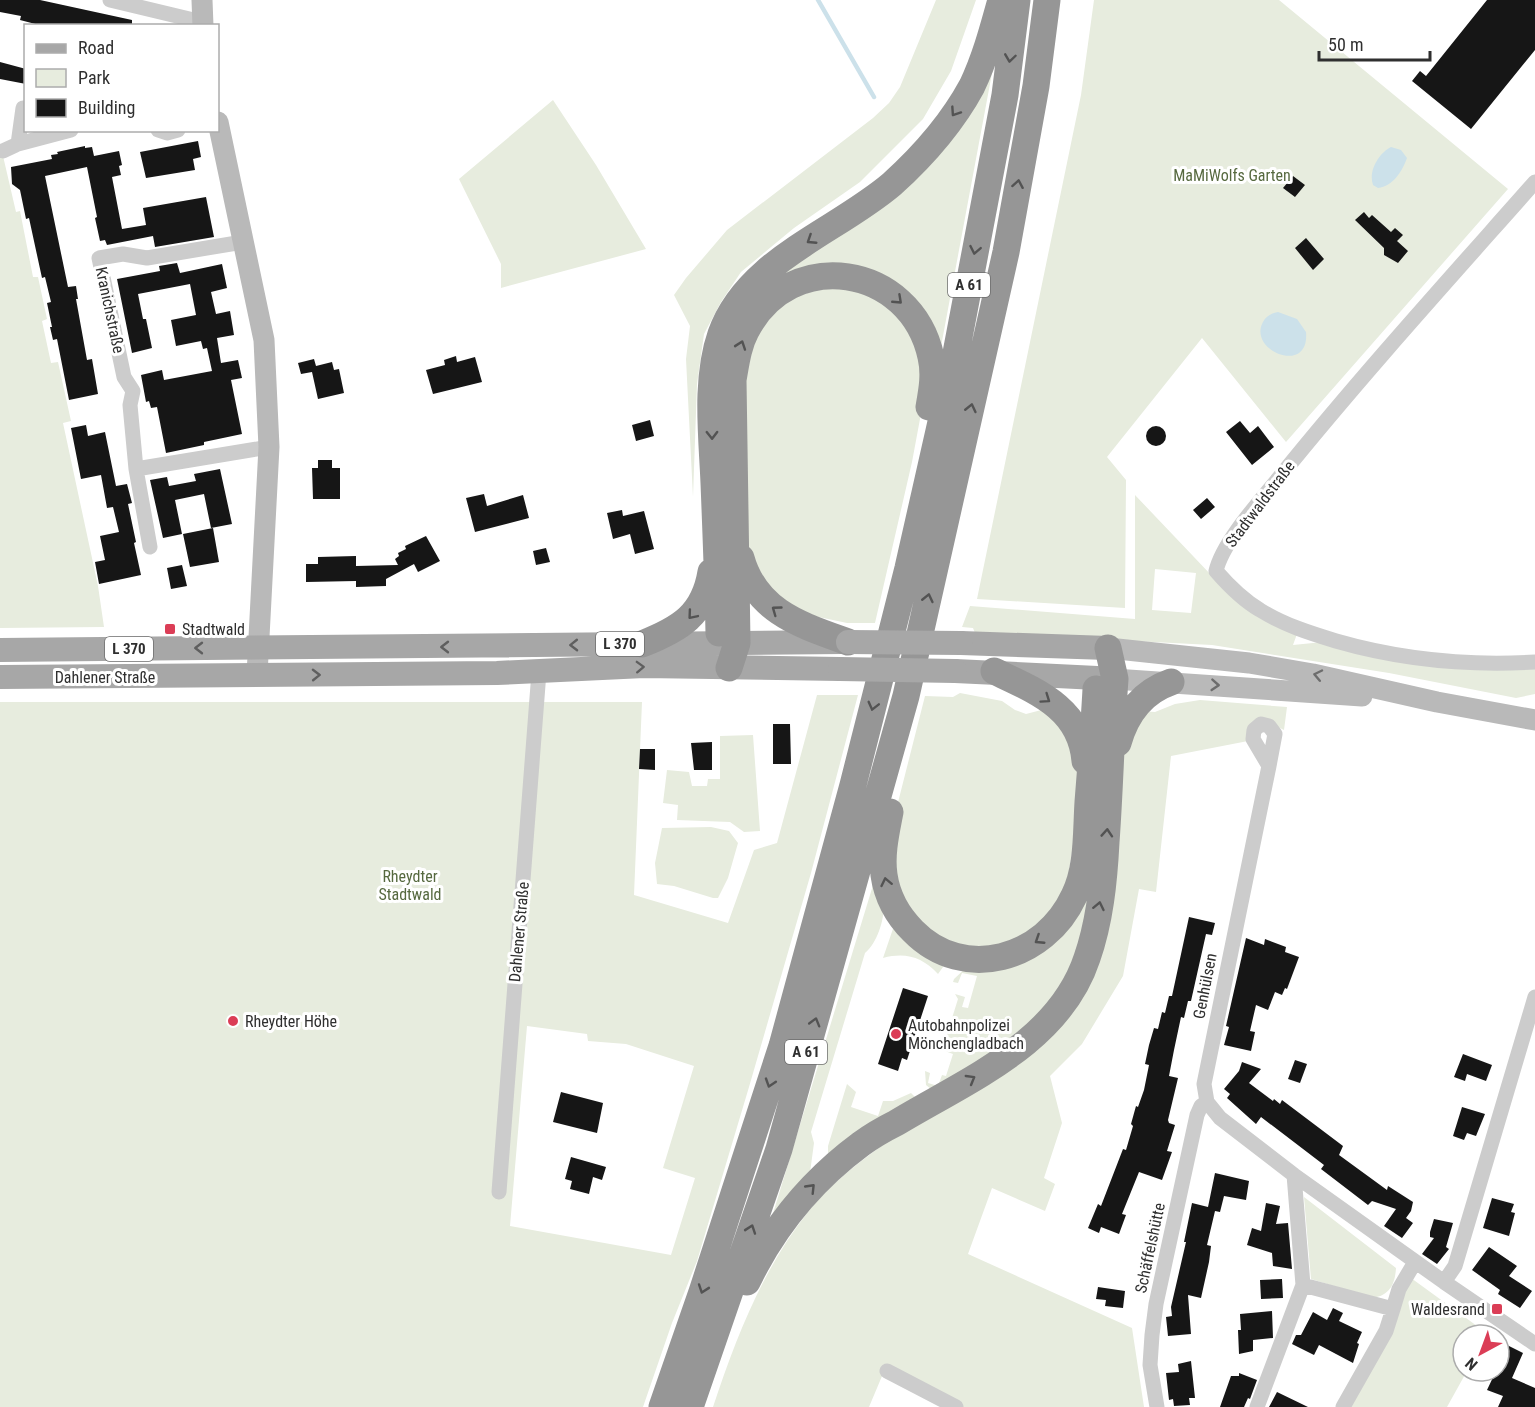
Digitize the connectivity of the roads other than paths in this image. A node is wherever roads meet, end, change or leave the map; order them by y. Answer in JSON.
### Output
{"nodes":[{"id":1,"x":110,"y":0,"type":"edge"},
{"id":2,"x":202,"y":0,"type":"edge"},
{"id":3,"x":1001,"y":0,"type":"edge"},
{"id":4,"x":1017,"y":0,"type":"edge"},
{"id":5,"x":1047,"y":0,"type":"edge"},
{"id":6,"x":203,"y":24,"type":"edge"},
{"id":7,"x":24,"y":108,"type":"edge"},
{"id":8,"x":219,"y":127,"type":"edge"},
{"id":9,"x":63,"y":132,"type":"edge"},
{"id":10,"x":18,"y":144,"type":"junction"},
{"id":11,"x":3,"y":152,"type":"dead end"},
{"id":12,"x":1535,"y":182,"type":"edge"},
{"id":13,"x":243,"y":242,"type":"junction"},
{"id":14,"x":269,"y":447,"type":"junction"},
{"id":15,"x":136,"y":469,"type":"junction"},
{"id":16,"x":726,"y":540,"type":"junction"},
{"id":17,"x":150,"y":547,"type":"dead end"},
{"id":18,"x":908,"y":567,"type":"junction"},
{"id":19,"x":848,"y":642,"type":"junction"},
{"id":20,"x":642,"y":644,"type":"junction"},
{"id":21,"x":257,"y":648,"type":"junction"},
{"id":22,"x":1108,"y":648,"type":"junction"},
{"id":23,"x":0,"y":650,"type":"edge"},
{"id":24,"x":729,"y":652,"type":"junction"},
{"id":25,"x":1535,"y":662,"type":"edge"},
{"id":26,"x":994,"y":671,"type":"junction"},
{"id":27,"x":539,"y":672,"type":"junction"},
{"id":28,"x":257,"y":675,"type":"junction"},
{"id":29,"x":0,"y":677,"type":"edge"},
{"id":30,"x":1106,"y":678,"type":"junction"},
{"id":31,"x":1171,"y":682,"type":"junction"},
{"id":32,"x":906,"y":696,"type":"junction"},
{"id":33,"x":1437,"y":702,"type":"junction"},
{"id":34,"x":1535,"y":720,"type":"edge"},
{"id":35,"x":1269,"y":766,"type":"dead end"},
{"id":36,"x":1110,"y":795,"type":"junction"},
{"id":37,"x":1086,"y":840,"type":"junction"},
{"id":38,"x":1535,"y":997,"type":"edge"},
{"id":39,"x":1207,"y":1102,"type":"junction"},
{"id":40,"x":1294,"y":1175,"type":"junction"},
{"id":41,"x":499,"y":1192,"type":"dead end"},
{"id":42,"x":1415,"y":1262,"type":"junction"},
{"id":43,"x":1444,"y":1282,"type":"junction"},
{"id":44,"x":1303,"y":1285,"type":"junction"},
{"id":45,"x":1393,"y":1309,"type":"junction"},
{"id":46,"x":1535,"y":1344,"type":"edge"},
{"id":47,"x":887,"y":1371,"type":"dead end"},
{"id":48,"x":690,"y":1405,"type":"edge"},
{"id":49,"x":662,"y":1407,"type":"edge"},
{"id":50,"x":956,"y":1407,"type":"edge"},
{"id":51,"x":1157,"y":1407,"type":"edge"},
{"id":52,"x":1257,"y":1407,"type":"edge"},
{"id":53,"x":1343,"y":1407,"type":"edge"}],
"edges":[{"from":1,"to":6,"type":"street"},
{"from":2,"to":6,"type":"main road"},
{"from":3,"to":16,"type":"highway","one_way":true},
{"from":4,"to":18,"type":"highway","number":"A 61","one_way":true},
{"from":32,"to":5,"type":"highway","number":"A 61","one_way":true},
{"from":7,"to":10,"type":"street"},
{"from":8,"to":13,"type":"main road"},
{"from":9,"to":10,"type":"street"},
{"from":10,"to":11,"type":"street"},
{"from":12,"to":25,"type":"street","name":"Stadtwaldstraße"},
{"from":13,"to":14,"type":"main road"},
{"from":13,"to":15,"type":"street","name":"Kranichstraße"},
{"from":14,"to":15,"type":"street"},
{"from":14,"to":21,"type":"main road"},
{"from":15,"to":17,"type":"street","name":"Kranichstraße"},
{"from":16,"to":18,"type":"highway","one_way":true},
{"from":19,"to":16,"type":"highway","one_way":true},
{"from":16,"to":20,"type":"highway","one_way":true},
{"from":16,"to":24,"type":"highway"},
{"from":18,"to":49,"type":"highway","number":"A 61","one_way":true},
{"from":19,"to":22,"type":"main road","number":"L 370","bridge":true},
{"from":19,"to":24,"type":"main road","number":"L 370"},
{"from":20,"to":21,"type":"main road","name":"Dahlener Straße","number":"L 370","one_way":true},
{"from":20,"to":24,"type":"main road","number":"L 370"},
{"from":21,"to":23,"type":"main road","name":"Dahlener Straße","number":"L 370","one_way":true},
{"from":21,"to":28,"type":"main road"},
{"from":22,"to":30,"type":"highway"},
{"from":33,"to":22,"type":"main road","number":"L 370","one_way":true},
{"from":24,"to":26,"type":"main road","number":"L 370","bridge":true},
{"from":27,"to":24,"type":"main road","number":"L 370","one_way":true},
{"from":26,"to":30,"type":"main road","number":"L 370"},
{"from":26,"to":37,"type":"highway","one_way":true},
{"from":28,"to":27,"type":"main road","name":"Dahlener Straße","number":"L 370","one_way":true},
{"from":27,"to":41,"type":"street","name":"Dahlener Straße"},
{"from":28,"to":29,"type":"main road","name":"Dahlener Straße","number":"L 370"},
{"from":30,"to":31,"type":"main road","number":"L 370"},
{"from":30,"to":36,"type":"highway"},
{"from":30,"to":37,"type":"highway"},
{"from":31,"to":33,"type":"main road","number":"L 370","one_way":true},
{"from":31,"to":36,"type":"highway"},
{"from":37,"to":32,"type":"highway","one_way":true},
{"from":48,"to":32,"type":"highway","number":"A 61","one_way":true},
{"from":33,"to":34,"type":"main road","number":"L 370"},
{"from":35,"to":39,"type":"street","name":"Genhülsen"},
{"from":48,"to":36,"type":"highway","one_way":true},
{"from":38,"to":43,"type":"street"},
{"from":39,"to":40,"type":"street"},
{"from":39,"to":51,"type":"street","name":"Schäffelshütte"},
{"from":40,"to":42,"type":"street"},
{"from":40,"to":44,"type":"street"},
{"from":42,"to":43,"type":"street"},
{"from":42,"to":45,"type":"street"},
{"from":43,"to":46,"type":"street"},
{"from":44,"to":45,"type":"street"},
{"from":44,"to":52,"type":"street"},
{"from":45,"to":53,"type":"street"},
{"from":47,"to":50,"type":"street"}]}
